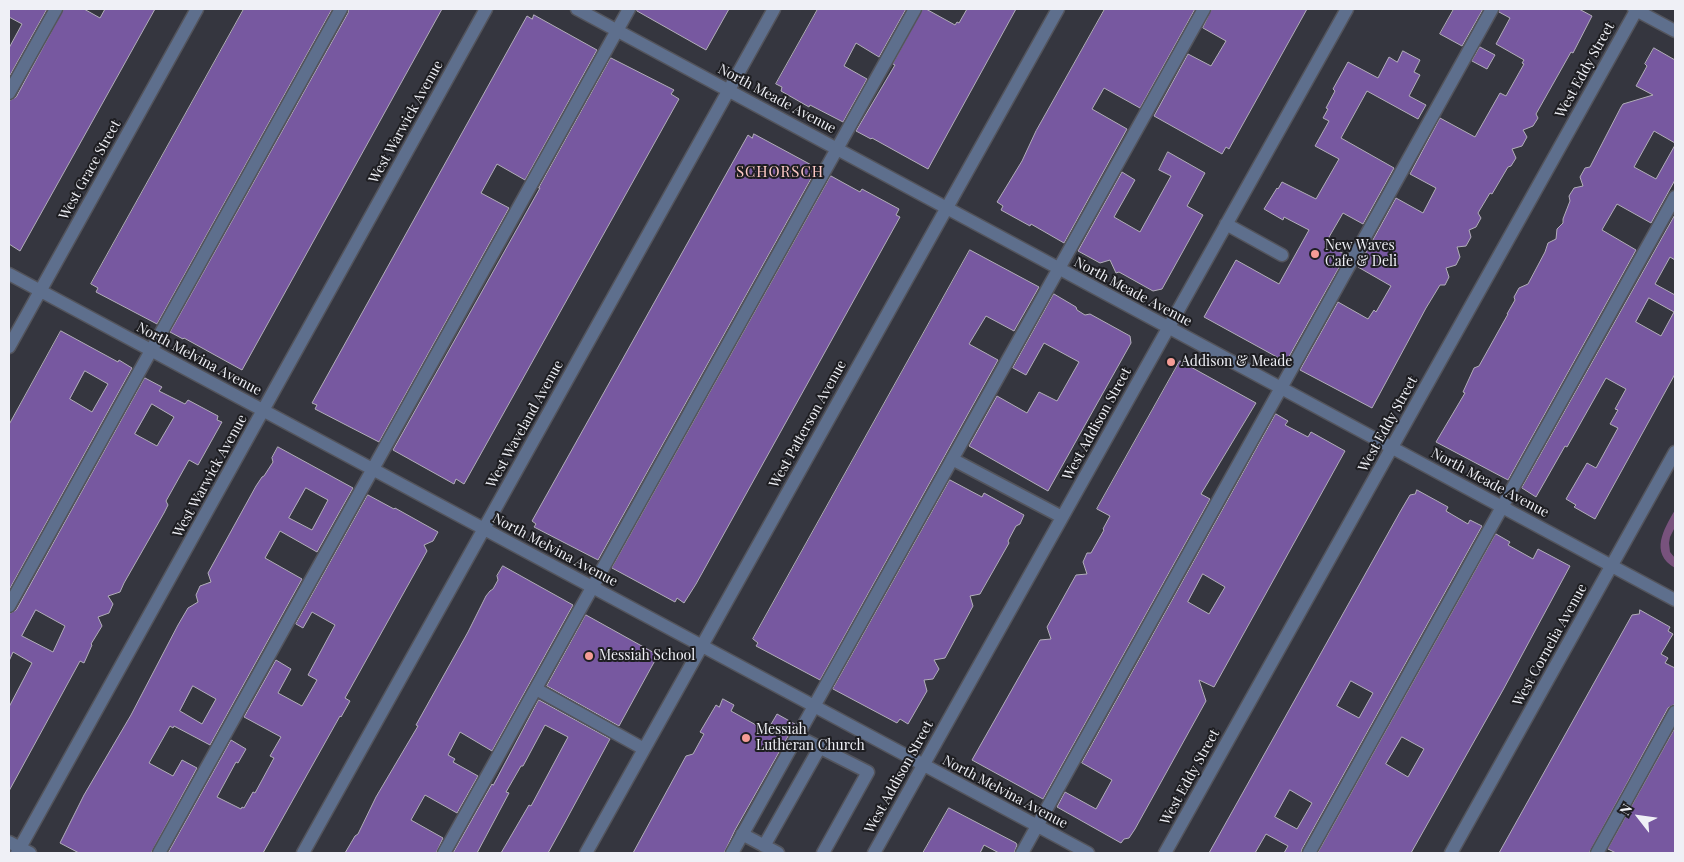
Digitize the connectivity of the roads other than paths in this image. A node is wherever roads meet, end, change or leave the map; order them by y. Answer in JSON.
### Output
{"nodes":[{"id":1,"x":56,"y":9,"type":"edge"},
{"id":2,"x":197,"y":9,"type":"edge"},
{"id":3,"x":341,"y":9,"type":"edge"},
{"id":4,"x":486,"y":9,"type":"edge"},
{"id":5,"x":577,"y":9,"type":"edge"},
{"id":6,"x":629,"y":9,"type":"edge"},
{"id":7,"x":774,"y":9,"type":"edge"},
{"id":8,"x":915,"y":9,"type":"edge"},
{"id":9,"x":1058,"y":9,"type":"edge"},
{"id":10,"x":1204,"y":9,"type":"edge"},
{"id":11,"x":1347,"y":9,"type":"edge"},
{"id":12,"x":1492,"y":9,"type":"edge"},
{"id":13,"x":1636,"y":9,"type":"edge"},
{"id":14,"x":617,"y":30,"type":"junction"},
{"id":15,"x":1675,"y":31,"type":"edge"},
{"id":16,"x":728,"y":90,"type":"junction"},
{"id":17,"x":9,"y":93,"type":"edge"},
{"id":18,"x":837,"y":149,"type":"junction"},
{"id":19,"x":1675,"y":197,"type":"edge"},
{"id":20,"x":946,"y":208,"type":"junction"},
{"id":21,"x":1226,"y":224,"type":"junction"},
{"id":22,"x":1282,"y":255,"type":"dead end"},
{"id":23,"x":1059,"y":268,"type":"junction"},
{"id":24,"x":9,"y":274,"type":"edge"},
{"id":25,"x":40,"y":291,"type":"junction"},
{"id":26,"x":1168,"y":328,"type":"junction"},
{"id":27,"x":9,"y":347,"type":"edge"},
{"id":28,"x":151,"y":350,"type":"junction"},
{"id":29,"x":1281,"y":388,"type":"junction"},
{"id":30,"x":263,"y":411,"type":"junction"},
{"id":31,"x":1391,"y":448,"type":"junction"},
{"id":32,"x":1675,"y":452,"type":"edge"},
{"id":33,"x":952,"y":460,"type":"junction"},
{"id":34,"x":373,"y":469,"type":"junction"},
{"id":35,"x":1502,"y":507,"type":"junction"},
{"id":36,"x":1062,"y":517,"type":"junction"},
{"id":37,"x":484,"y":529,"type":"junction"},
{"id":38,"x":1611,"y":566,"type":"junction"},
{"id":39,"x":592,"y":587,"type":"junction"},
{"id":40,"x":1675,"y":600,"type":"edge"},
{"id":41,"x":9,"y":606,"type":"edge"},
{"id":42,"x":702,"y":646,"type":"junction"},
{"id":43,"x":536,"y":689,"type":"junction"},
{"id":44,"x":814,"y":706,"type":"junction"},
{"id":45,"x":1675,"y":712,"type":"edge"},
{"id":46,"x":798,"y":736,"type":"junction"},
{"id":47,"x":820,"y":747,"type":"junction"},
{"id":48,"x":644,"y":750,"type":"junction"},
{"id":49,"x":923,"y":765,"type":"junction"},
{"id":50,"x":1037,"y":826,"type":"junction"},
{"id":51,"x":742,"y":834,"type":"junction"},
{"id":52,"x":764,"y":846,"type":"junction"},
{"id":53,"x":19,"y":849,"type":"edge"},
{"id":54,"x":159,"y":853,"type":"edge"},
{"id":55,"x":303,"y":853,"type":"edge"},
{"id":56,"x":444,"y":853,"type":"edge"},
{"id":57,"x":586,"y":853,"type":"edge"},
{"id":58,"x":732,"y":853,"type":"edge"},
{"id":59,"x":778,"y":853,"type":"edge"},
{"id":60,"x":823,"y":853,"type":"edge"},
{"id":61,"x":874,"y":853,"type":"edge"},
{"id":62,"x":1022,"y":853,"type":"edge"},
{"id":63,"x":1088,"y":853,"type":"edge"},
{"id":64,"x":1164,"y":853,"type":"edge"},
{"id":65,"x":1309,"y":853,"type":"edge"},
{"id":66,"x":1451,"y":853,"type":"edge"},
{"id":67,"x":1597,"y":853,"type":"edge"}],
"edges":[{"from":1,"to":17,"type":"street"},
{"from":2,"to":25,"type":"street","name":"West Grace Street"},
{"from":3,"to":28,"type":"street"},
{"from":4,"to":30,"type":"street","name":"West Warwick Avenue"},
{"from":5,"to":14,"type":"street","name":"North Meade Avenue"},
{"from":6,"to":14,"type":"street"},
{"from":7,"to":16,"type":"street","name":"West Waveland Avenue"},
{"from":8,"to":18,"type":"street"},
{"from":9,"to":20,"type":"street","name":"West Patterson Avenue"},
{"from":10,"to":23,"type":"street"},
{"from":11,"to":21,"type":"street","name":"West Addison Street"},
{"from":12,"to":29,"type":"street"},
{"from":13,"to":15,"type":"street"},
{"from":13,"to":31,"type":"street","name":"West Eddy Street"},
{"from":14,"to":16,"type":"street","name":"North Meade Avenue"},
{"from":14,"to":34,"type":"street"},
{"from":16,"to":18,"type":"street","name":"North Meade Avenue"},
{"from":16,"to":37,"type":"street","name":"West Waveland Avenue"},
{"from":18,"to":20,"type":"street","name":"North Meade Avenue"},
{"from":18,"to":39,"type":"street"},
{"from":19,"to":35,"type":"street"},
{"from":20,"to":23,"type":"street","name":"North Meade Avenue"},
{"from":20,"to":42,"type":"street","name":"West Patterson Avenue"},
{"from":21,"to":22,"type":"street"},
{"from":21,"to":26,"type":"street","name":"West Addison Street"},
{"from":23,"to":26,"type":"street","name":"North Meade Avenue"},
{"from":23,"to":33,"type":"street"},
{"from":24,"to":25,"type":"street","name":"North Melvina Avenue"},
{"from":25,"to":27,"type":"street","name":"West Grace Street"},
{"from":25,"to":28,"type":"street","name":"North Melvina Avenue"},
{"from":26,"to":29,"type":"street","name":"North Meade Avenue"},
{"from":26,"to":36,"type":"street","name":"West Addison Street"},
{"from":28,"to":30,"type":"street","name":"North Melvina Avenue"},
{"from":28,"to":41,"type":"street"},
{"from":29,"to":31,"type":"street","name":"North Meade Avenue"},
{"from":29,"to":50,"type":"street"},
{"from":30,"to":34,"type":"street","name":"North Melvina Avenue"},
{"from":30,"to":53,"type":"street","name":"West Warwick Avenue"},
{"from":31,"to":35,"type":"street","name":"North Meade Avenue"},
{"from":31,"to":64,"type":"street","name":"West Eddy Street"},
{"from":32,"to":38,"type":"street","name":"West Cornelia Avenue"},
{"from":33,"to":36,"type":"street"},
{"from":33,"to":44,"type":"street"},
{"from":34,"to":37,"type":"street","name":"North Melvina Avenue"},
{"from":34,"to":54,"type":"street"},
{"from":35,"to":38,"type":"street","name":"North Meade Avenue"},
{"from":35,"to":65,"type":"street"},
{"from":36,"to":49,"type":"street","name":"West Addison Street"},
{"from":37,"to":39,"type":"street","name":"North Melvina Avenue"},
{"from":37,"to":55,"type":"street","name":"West Waveland Avenue"},
{"from":38,"to":40,"type":"street","name":"North Meade Avenue"},
{"from":38,"to":66,"type":"street","name":"West Cornelia Avenue"},
{"from":39,"to":42,"type":"street","name":"North Melvina Avenue"},
{"from":39,"to":43,"type":"street"},
{"from":42,"to":44,"type":"street","name":"North Melvina Avenue"},
{"from":42,"to":48,"type":"street","name":"West Patterson Avenue"},
{"from":43,"to":48,"type":"street"},
{"from":43,"to":56,"type":"street"},
{"from":44,"to":46,"type":"street"},
{"from":44,"to":49,"type":"street","name":"North Melvina Avenue"},
{"from":45,"to":67,"type":"street"},
{"from":46,"to":47,"type":"street"},
{"from":46,"to":51,"type":"street"},
{"from":47,"to":52,"type":"street"},
{"from":47,"to":60,"type":"street"},
{"from":48,"to":57,"type":"street","name":"West Patterson Avenue"},
{"from":49,"to":50,"type":"street","name":"North Melvina Avenue"},
{"from":49,"to":61,"type":"street","name":"West Addison Street"},
{"from":50,"to":62,"type":"street"},
{"from":50,"to":63,"type":"street","name":"North Melvina Avenue"},
{"from":51,"to":52,"type":"street"},
{"from":51,"to":58,"type":"street"},
{"from":52,"to":59,"type":"street"}]}
